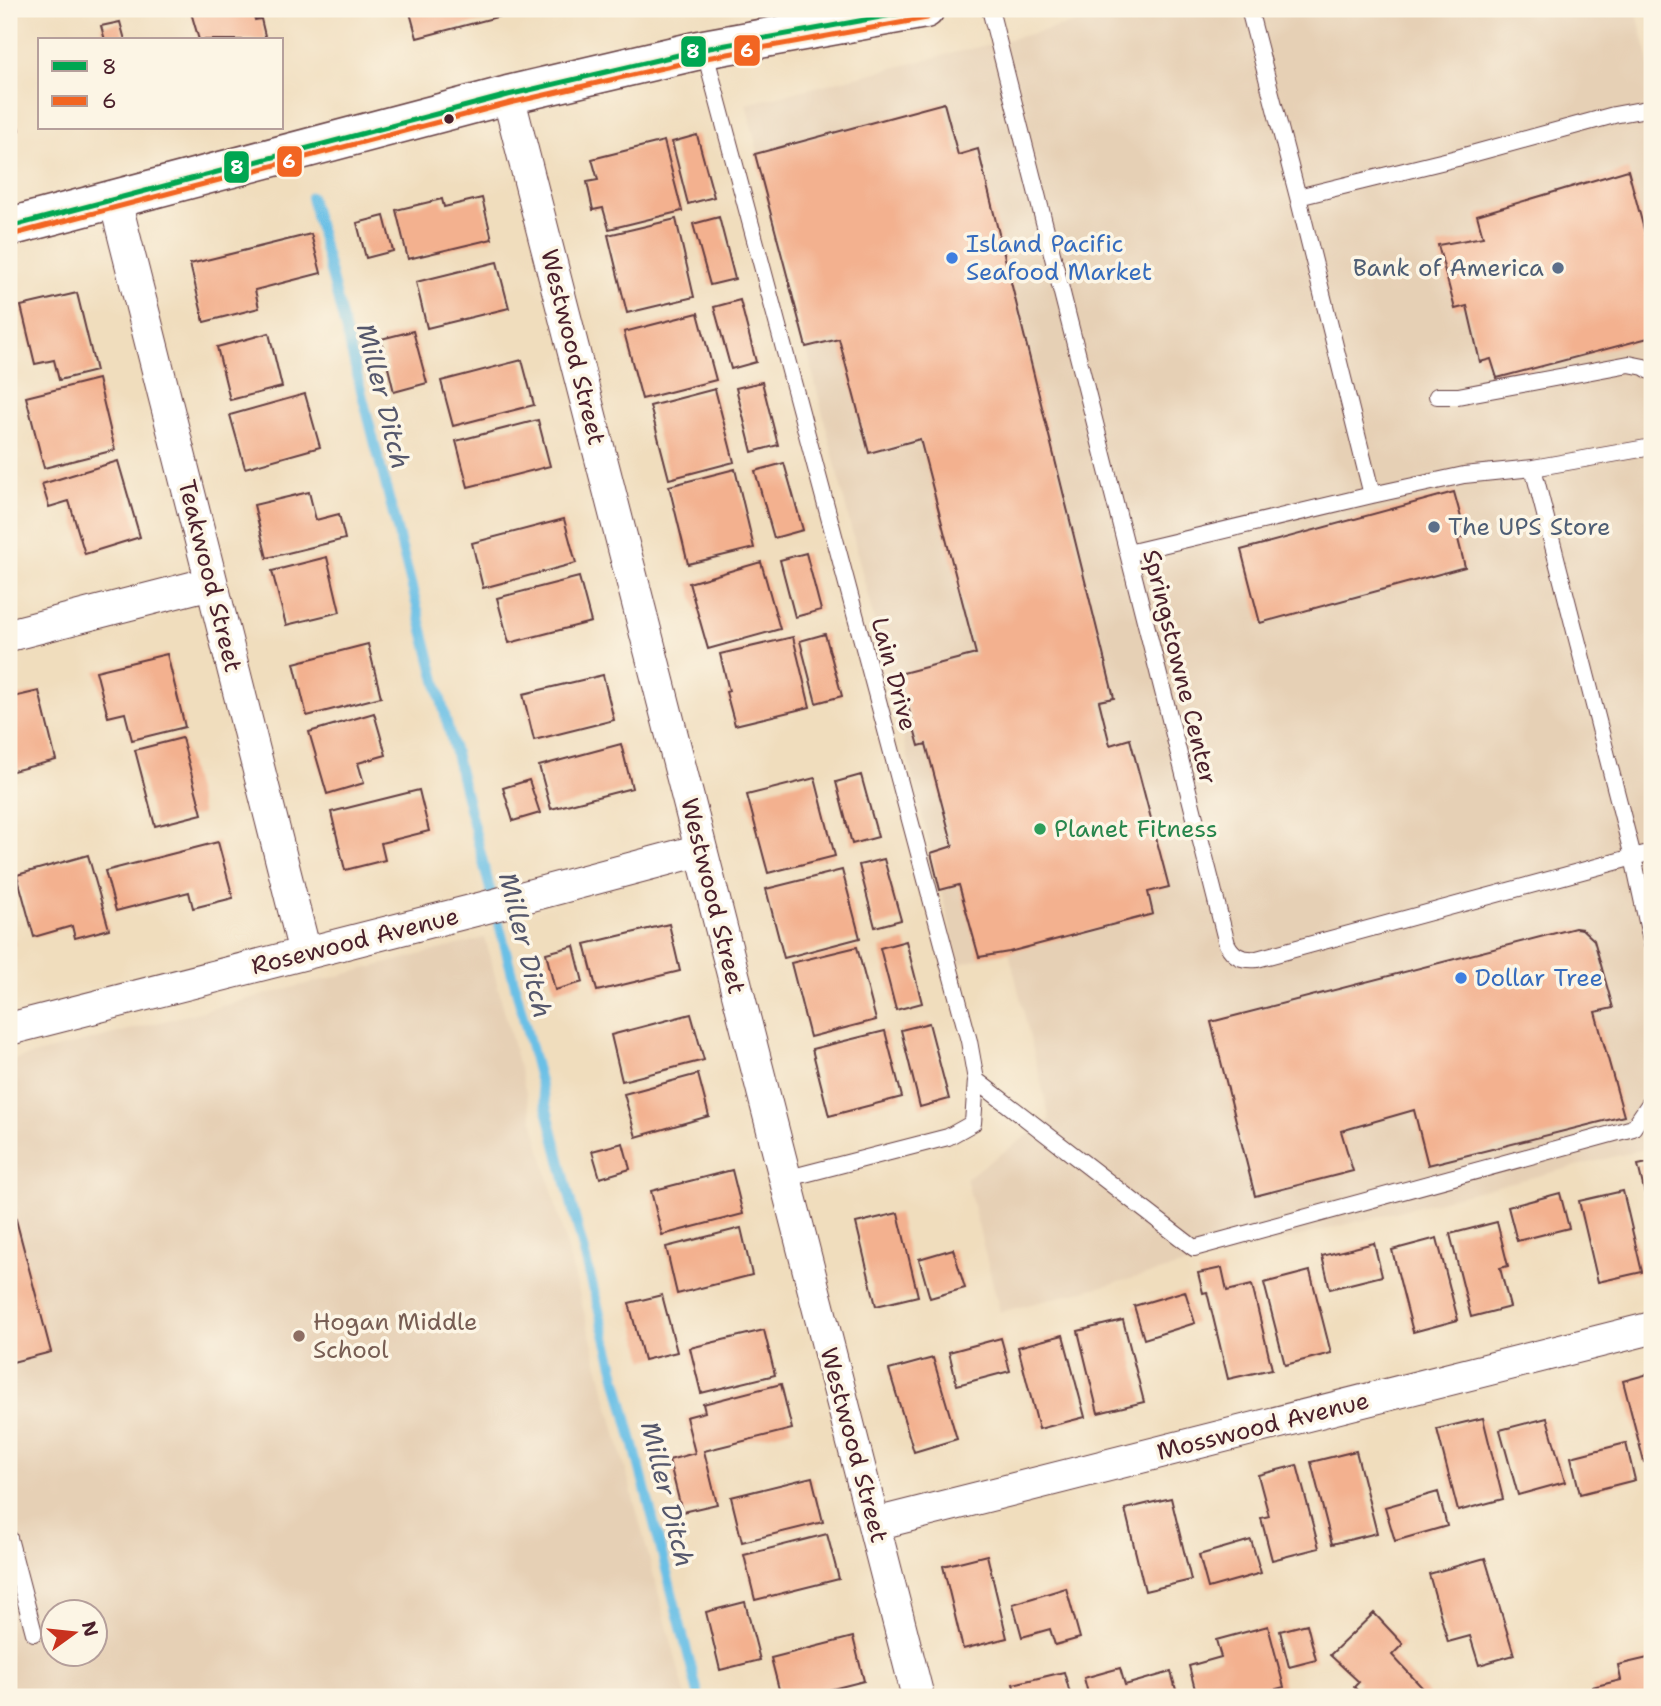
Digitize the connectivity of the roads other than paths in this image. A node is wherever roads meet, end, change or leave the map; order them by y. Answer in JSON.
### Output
{"nodes":[{"id":1,"x":925,"y":9,"type":"edge"},
{"id":2,"x":990,"y":9,"type":"edge"},
{"id":3,"x":1249,"y":9,"type":"edge"},
{"id":4,"x":704,"y":49,"type":"junction"},
{"id":5,"x":508,"y":95,"type":"junction"},
{"id":6,"x":1652,"y":108,"type":"edge"},
{"id":7,"x":1298,"y":197,"type":"junction"},
{"id":8,"x":115,"y":200,"type":"junction"},
{"id":9,"x":9,"y":228,"type":"edge"},
{"id":10,"x":1652,"y":372,"type":"edge"},
{"id":11,"x":1437,"y":396,"type":"dead end"},
{"id":12,"x":1652,"y":447,"type":"edge"},
{"id":13,"x":1533,"y":468,"type":"junction"},
{"id":14,"x":1372,"y":495,"type":"junction"},
{"id":15,"x":1128,"y":553,"type":"junction"},
{"id":16,"x":211,"y":583,"type":"junction"},
{"id":17,"x":9,"y":635,"type":"edge"},
{"id":18,"x":701,"y":850,"type":"junction"},
{"id":19,"x":1652,"y":852,"type":"edge"},
{"id":20,"x":1633,"y":857,"type":"junction"},
{"id":21,"x":1652,"y":945,"type":"edge"},
{"id":22,"x":305,"y":953,"type":"junction"},
{"id":23,"x":9,"y":1029,"type":"edge"},
{"id":24,"x":976,"y":1080,"type":"junction"},
{"id":25,"x":1652,"y":1100,"type":"edge"},
{"id":26,"x":785,"y":1179,"type":"junction"},
{"id":27,"x":1652,"y":1328,"type":"edge"},
{"id":28,"x":874,"y":1524,"type":"junction"},
{"id":29,"x":9,"y":1538,"type":"edge"},
{"id":30,"x":34,"y":1633,"type":"dead end"},
{"id":31,"x":918,"y":1697,"type":"edge"}],
"edges":[{"from":1,"to":4,"type":"main road"},
{"from":2,"to":15,"type":"lane","name":"Springstowne Center"},
{"from":3,"to":7,"type":"lane"},
{"from":4,"to":5,"type":"main road"},
{"from":4,"to":24,"type":"lane","name":"Lain Drive"},
{"from":5,"to":8,"type":"main road"},
{"from":5,"to":18,"type":"street","name":"Westwood Street"},
{"from":6,"to":7,"type":"lane"},
{"from":7,"to":14,"type":"lane"},
{"from":8,"to":9,"type":"main road"},
{"from":8,"to":16,"type":"street","name":"Teakwood Street"},
{"from":10,"to":11,"type":"lane"},
{"from":12,"to":13,"type":"lane"},
{"from":13,"to":14,"type":"lane"},
{"from":13,"to":20,"type":"lane"},
{"from":14,"to":15,"type":"lane"},
{"from":15,"to":20,"type":"lane","name":"Springstowne Center"},
{"from":16,"to":17,"type":"street"},
{"from":16,"to":22,"type":"street","name":"Teakwood Street"},
{"from":18,"to":22,"type":"street","name":"Rosewood Avenue"},
{"from":18,"to":26,"type":"street","name":"Westwood Street"},
{"from":19,"to":20,"type":"lane","name":"Springstowne Center"},
{"from":20,"to":21,"type":"lane"},
{"from":22,"to":23,"type":"street","name":"Rosewood Avenue"},
{"from":24,"to":25,"type":"lane"},
{"from":24,"to":26,"type":"lane","name":"Lain Drive"},
{"from":26,"to":28,"type":"street","name":"Westwood Street"},
{"from":27,"to":28,"type":"street","name":"Mosswood Avenue"},
{"from":28,"to":31,"type":"street","name":"Westwood Street"},
{"from":29,"to":30,"type":"lane"}]}
